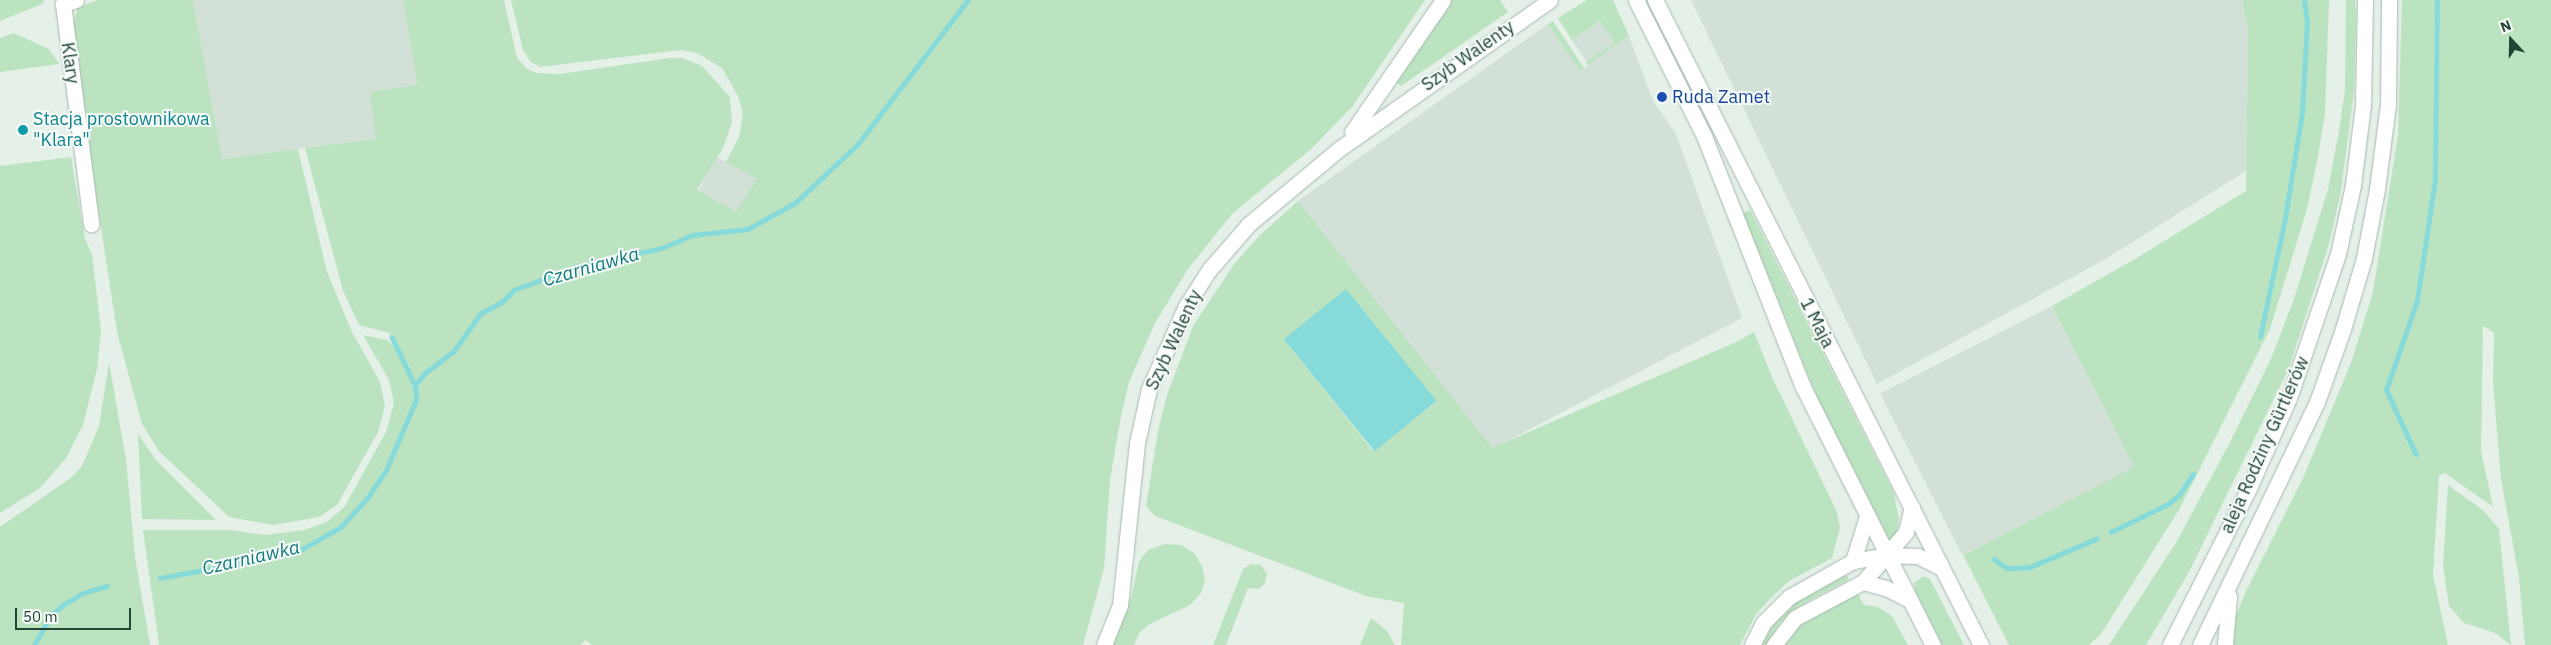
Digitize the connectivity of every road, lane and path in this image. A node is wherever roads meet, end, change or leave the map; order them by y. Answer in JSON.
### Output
{"nodes":[{"id":1,"x":76,"y":0,"type":"edge"},
{"id":2,"x":1443,"y":0,"type":"edge"},
{"id":3,"x":1550,"y":0,"type":"edge"},
{"id":4,"x":1636,"y":0,"type":"edge"},
{"id":5,"x":1655,"y":0,"type":"edge"},
{"id":6,"x":2365,"y":0,"type":"edge"},
{"id":7,"x":2389,"y":0,"type":"edge"},
{"id":8,"x":1339,"y":149,"type":"junction"},
{"id":9,"x":91,"y":224,"type":"dead end"},
{"id":10,"x":1912,"y":507,"type":"junction"},
{"id":11,"x":1867,"y":516,"type":"junction"},
{"id":12,"x":1887,"y":555,"type":"junction"},
{"id":13,"x":1852,"y":561,"type":"junction"},
{"id":14,"x":1942,"y":568,"type":"junction"},
{"id":15,"x":1864,"y":582,"type":"junction"},
{"id":16,"x":2231,"y":582,"type":"junction"},
{"id":17,"x":1910,"y":600,"type":"junction"},
{"id":18,"x":1104,"y":645,"type":"edge"},
{"id":19,"x":1752,"y":645,"type":"edge"},
{"id":20,"x":1774,"y":645,"type":"edge"},
{"id":21,"x":1933,"y":645,"type":"edge"},
{"id":22,"x":1981,"y":645,"type":"edge"},
{"id":23,"x":2170,"y":645,"type":"edge"},
{"id":24,"x":2200,"y":645,"type":"edge"},
{"id":25,"x":2225,"y":645,"type":"edge"}],
"edges":[{"from":1,"to":9,"type":"street","name":"Klary"},
{"from":2,"to":8,"type":"street","name":"Szyb Walenty"},
{"from":3,"to":8,"type":"street","name":"Szyb Walenty"},
{"from":4,"to":11,"type":"street","name":"1 Maja"},
{"from":5,"to":10,"type":"street","name":"1 Maja"},
{"from":6,"to":23,"type":"street","name":"aleja Rodziny Gürtlerów"},
{"from":7,"to":16,"type":"street","name":"aleja Rodziny Gürtlerów"},
{"from":8,"to":18,"type":"street","name":"Szyb Walenty"},
{"from":10,"to":12,"type":"street"},
{"from":10,"to":14,"type":"street","name":"1 Maja"},
{"from":11,"to":12,"type":"street","name":"1 Maja"},
{"from":11,"to":13,"type":"street"},
{"from":12,"to":13,"type":"street"},
{"from":12,"to":14,"type":"street"},
{"from":12,"to":15,"type":"street"},
{"from":12,"to":17,"type":"street","name":"1 Maja"},
{"from":13,"to":19,"type":"street"},
{"from":14,"to":22,"type":"street","name":"1 Maja"},
{"from":15,"to":17,"type":"street"},
{"from":15,"to":20,"type":"street"},
{"from":16,"to":24,"type":"street","name":"aleja Rodziny Gürtlerów"},
{"from":16,"to":25,"type":"street"},
{"from":17,"to":21,"type":"street","name":"1 Maja"}]}
